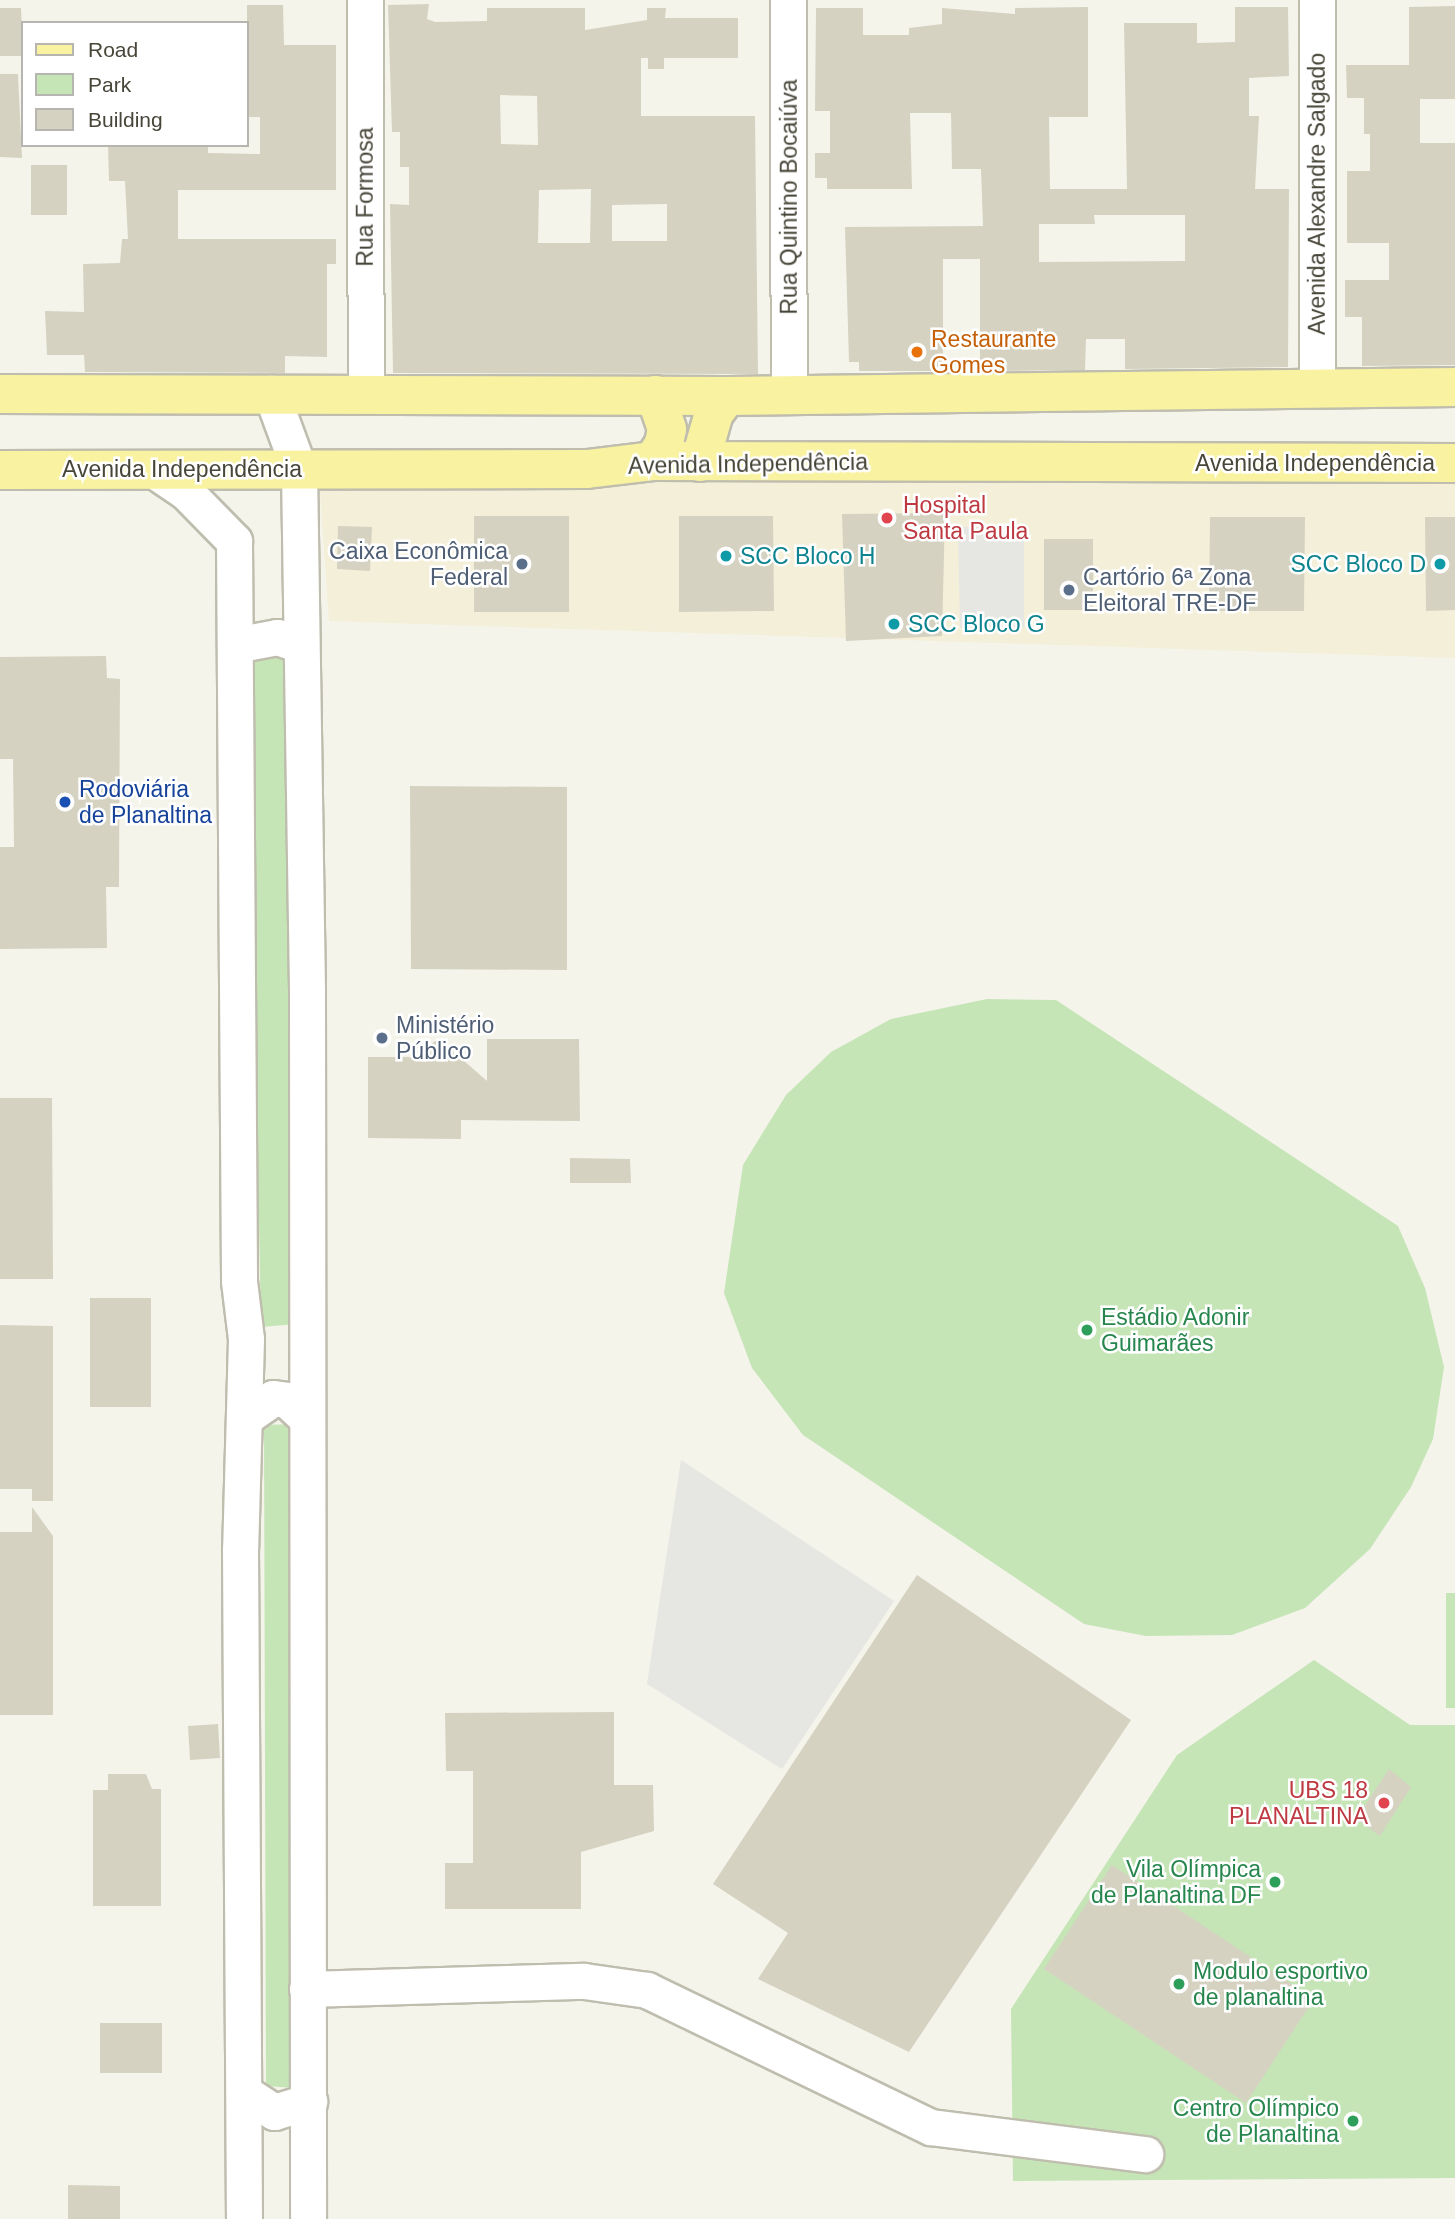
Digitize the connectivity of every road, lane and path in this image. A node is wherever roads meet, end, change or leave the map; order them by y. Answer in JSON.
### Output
{"nodes":[{"id":1,"x":365,"y":0,"type":"edge"},
{"id":2,"x":788,"y":0,"type":"edge"},
{"id":3,"x":1317,"y":0,"type":"edge"},
{"id":4,"x":1317,"y":387,"type":"junction"},
{"id":5,"x":1455,"y":387,"type":"edge"},
{"id":6,"x":271,"y":393,"type":"junction"},
{"id":7,"x":366,"y":393,"type":"junction"},
{"id":8,"x":789,"y":393,"type":"junction"},
{"id":9,"x":0,"y":394,"type":"edge"},
{"id":10,"x":655,"y":395,"type":"junction"},
{"id":11,"x":727,"y":396,"type":"junction"},
{"id":12,"x":653,"y":461,"type":"junction"},
{"id":13,"x":700,"y":462,"type":"junction"},
{"id":14,"x":1455,"y":463,"type":"edge"},
{"id":15,"x":152,"y":469,"type":"junction"},
{"id":16,"x":299,"y":469,"type":"junction"},
{"id":17,"x":0,"y":470,"type":"edge"},
{"id":18,"x":235,"y":645,"type":"junction"},
{"id":19,"x":300,"y":645,"type":"junction"},
{"id":20,"x":246,"y":1339,"type":"junction"},
{"id":21,"x":305,"y":1343,"type":"junction"},
{"id":22,"x":246,"y":1417,"type":"junction"},
{"id":23,"x":306,"y":1418,"type":"junction"},
{"id":24,"x":307,"y":1989,"type":"junction"},
{"id":25,"x":245,"y":2093,"type":"junction"},
{"id":26,"x":309,"y":2101,"type":"junction"},
{"id":27,"x":1145,"y":2154,"type":"dead end"},
{"id":28,"x":244,"y":2219,"type":"edge"},
{"id":29,"x":308,"y":2219,"type":"edge"}],
"edges":[{"from":1,"to":7,"type":"street","name":"Rua Formosa"},
{"from":2,"to":8,"type":"street","name":"Rua Quintino Bocaiúva"},
{"from":3,"to":4,"type":"street","name":"Avenida Alexandre Salgado"},
{"from":4,"to":5,"type":"main road"},
{"from":4,"to":8,"type":"main road"},
{"from":6,"to":7,"type":"main road"},
{"from":6,"to":9,"type":"main road"},
{"from":6,"to":16,"type":"street"},
{"from":7,"to":10,"type":"main road"},
{"from":8,"to":11,"type":"main road"},
{"from":10,"to":11,"type":"main road"},
{"from":10,"to":12,"type":"main road"},
{"from":11,"to":13,"type":"main road"},
{"from":12,"to":13,"type":"main road","name":"Avenida Independência"},
{"from":12,"to":16,"type":"main road","name":"Avenida Independência"},
{"from":13,"to":14,"type":"main road","name":"Avenida Independência"},
{"from":15,"to":16,"type":"main road","name":"Avenida Independência"},
{"from":15,"to":17,"type":"main road","name":"Avenida Independência"},
{"from":15,"to":18,"type":"street"},
{"from":16,"to":19,"type":"street"},
{"from":18,"to":19,"type":"street"},
{"from":18,"to":20,"type":"street"},
{"from":19,"to":21,"type":"street"},
{"from":20,"to":21,"type":"street"},
{"from":20,"to":22,"type":"street"},
{"from":21,"to":23,"type":"street"},
{"from":22,"to":23,"type":"street"},
{"from":22,"to":25,"type":"street"},
{"from":23,"to":24,"type":"street"},
{"from":24,"to":26,"type":"street"},
{"from":24,"to":27,"type":"street"},
{"from":25,"to":26,"type":"street"},
{"from":25,"to":28,"type":"street"},
{"from":26,"to":29,"type":"street"}]}
